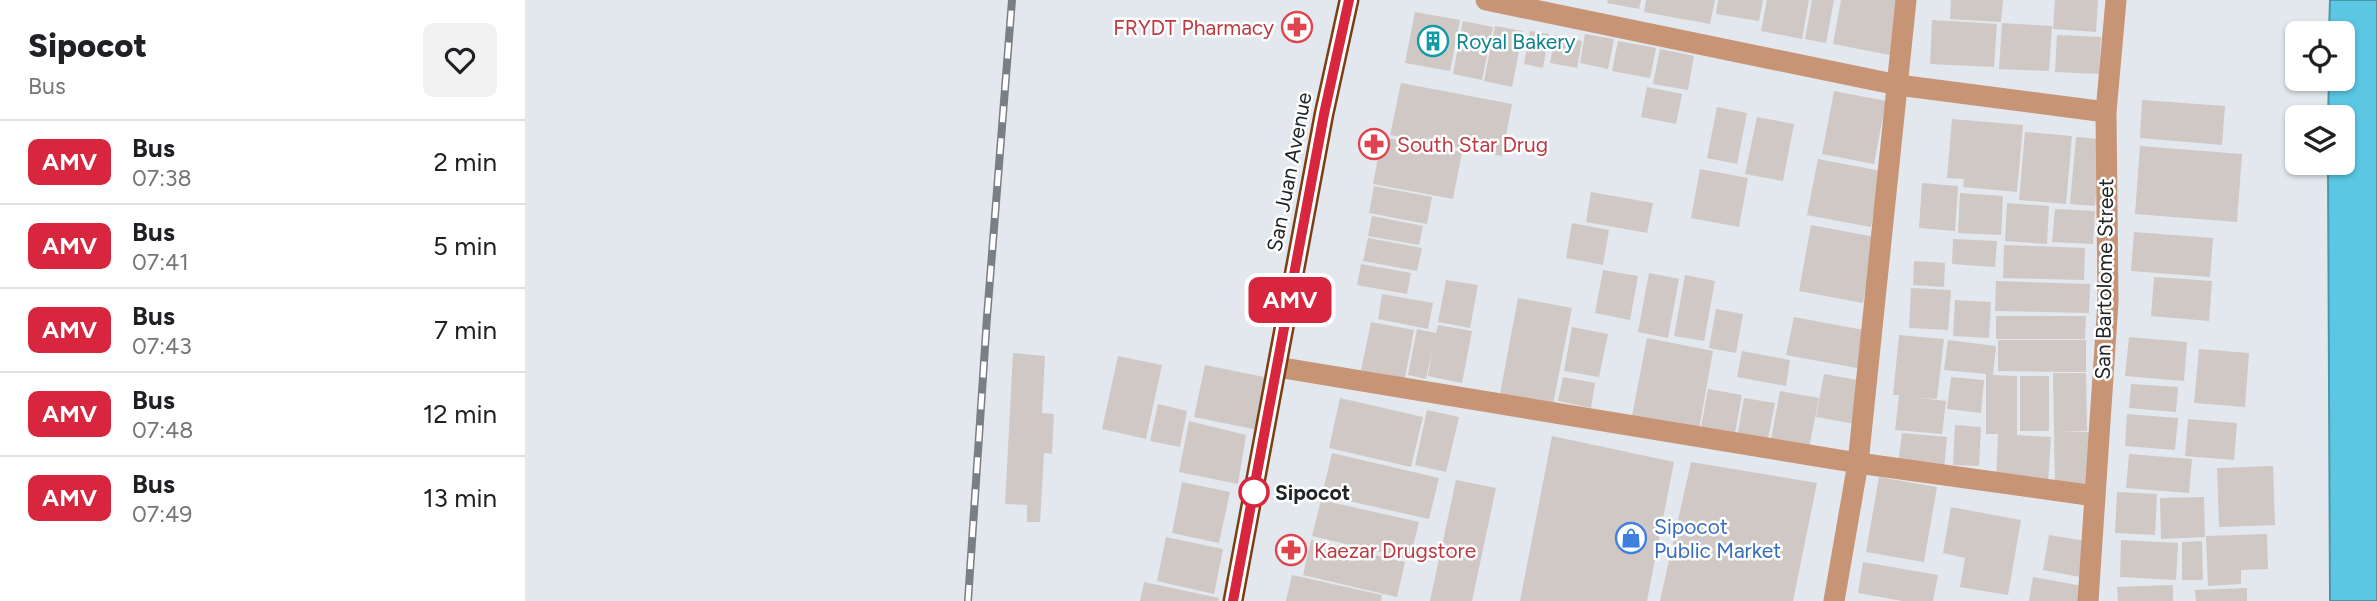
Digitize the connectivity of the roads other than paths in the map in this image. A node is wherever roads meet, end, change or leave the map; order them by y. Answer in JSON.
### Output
{"nodes":[{"id":1,"x":1349,"y":0,"type":"edge"},
{"id":2,"x":1486,"y":0,"type":"edge"},
{"id":3,"x":1906,"y":0,"type":"edge"},
{"id":4,"x":2116,"y":0,"type":"edge"},
{"id":5,"x":1898,"y":85,"type":"junction"},
{"id":6,"x":2105,"y":112,"type":"junction"},
{"id":7,"x":1277,"y":368,"type":"junction"},
{"id":8,"x":1858,"y":463,"type":"junction"},
{"id":9,"x":2095,"y":496,"type":"junction"},
{"id":10,"x":1233,"y":601,"type":"edge"},
{"id":11,"x":1835,"y":601,"type":"edge"},
{"id":12,"x":2088,"y":601,"type":"edge"}],
"edges":[{"from":1,"to":7,"type":"highway","name":"San Juan Avenue"},
{"from":2,"to":5,"type":"street"},
{"from":3,"to":5,"type":"street"},
{"from":4,"to":6,"type":"street","name":"San Bartolome Street"},
{"from":5,"to":6,"type":"street"},
{"from":5,"to":8,"type":"street"},
{"from":6,"to":9,"type":"street","name":"San Bartolome Street"},
{"from":7,"to":8,"type":"street"},
{"from":7,"to":10,"type":"highway","name":"San Juan Avenue"},
{"from":8,"to":9,"type":"street"},
{"from":8,"to":11,"type":"street"},
{"from":9,"to":12,"type":"street","name":"San Bartolome Street"}]}
